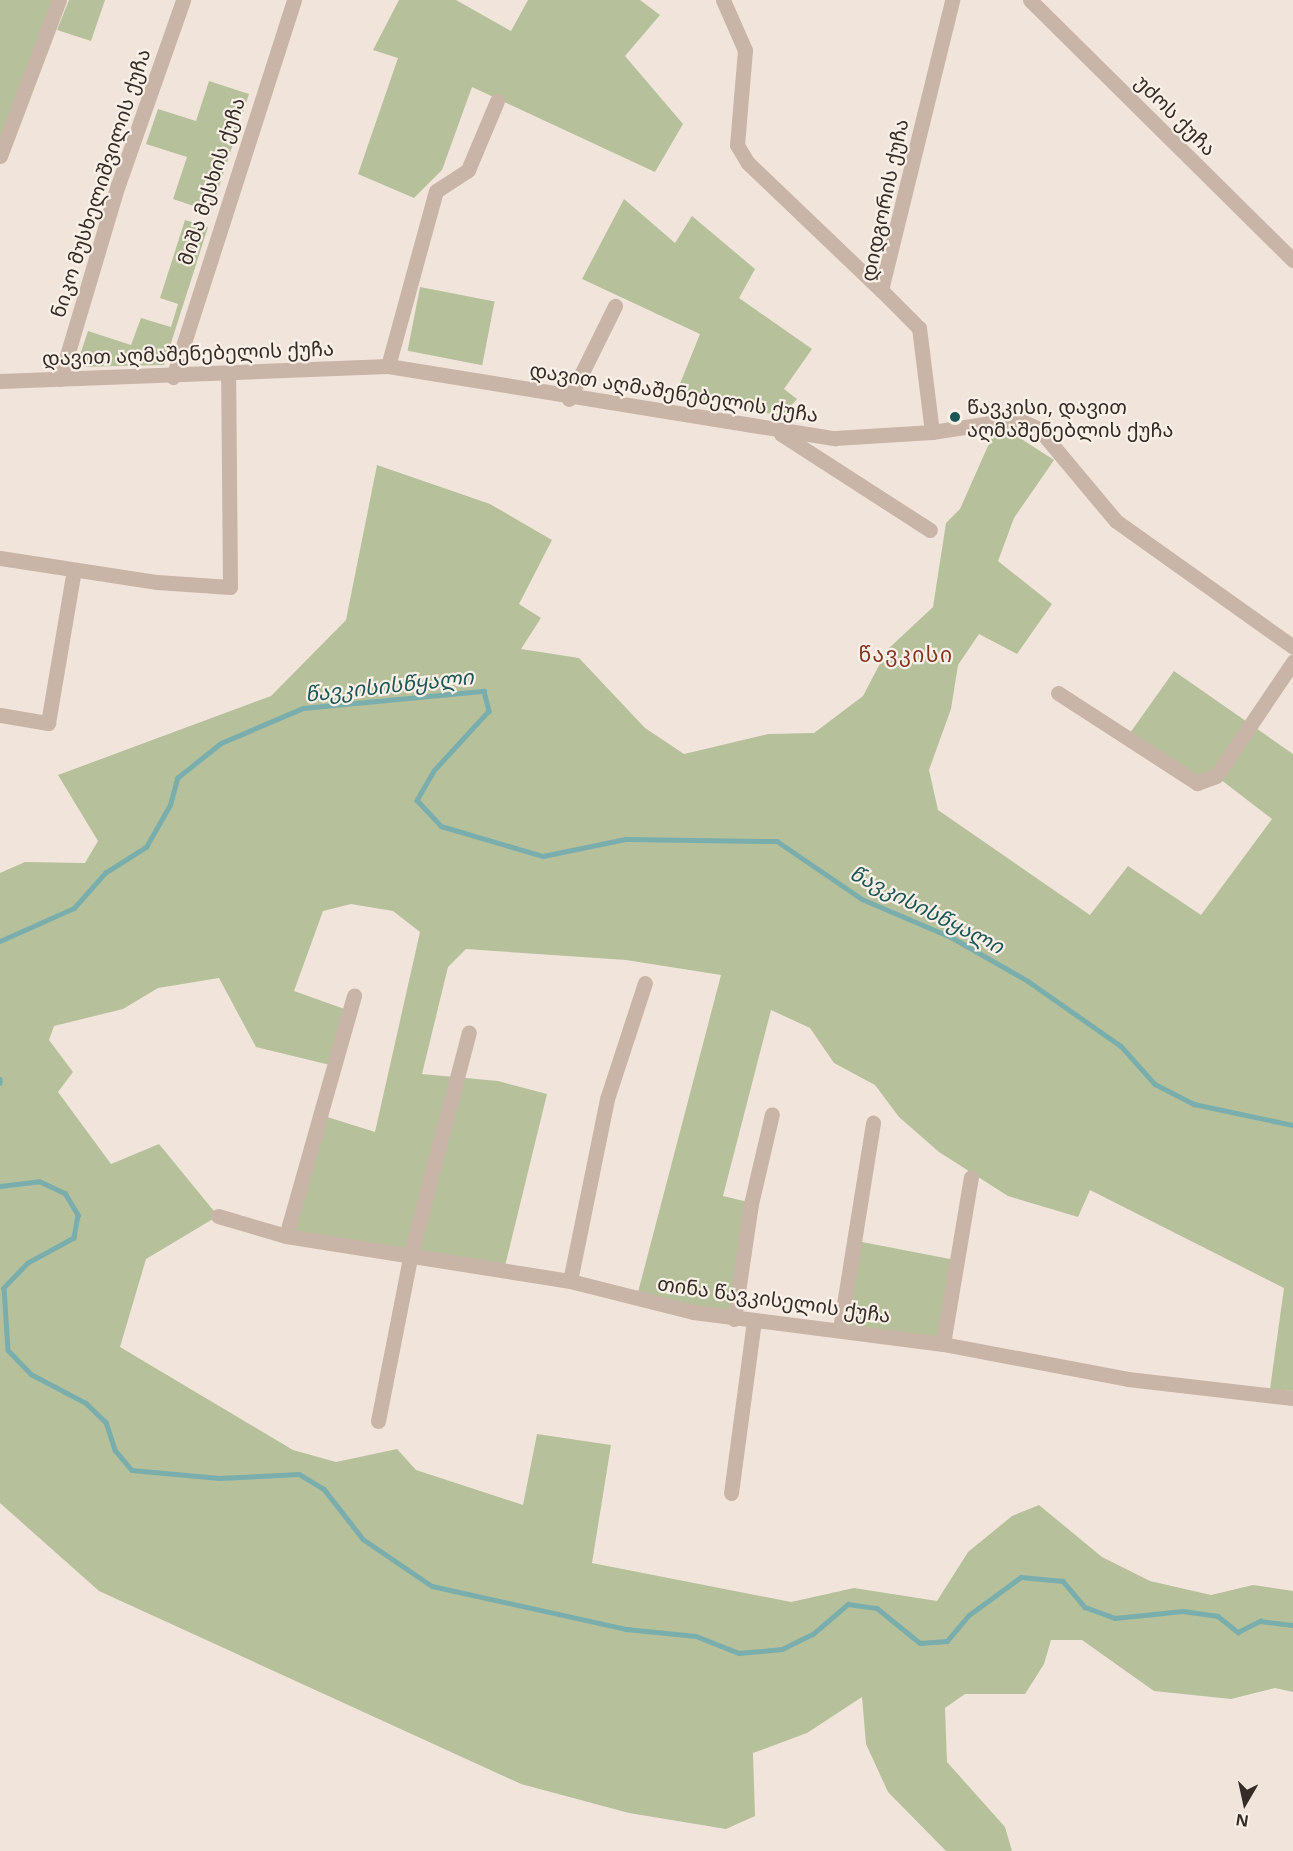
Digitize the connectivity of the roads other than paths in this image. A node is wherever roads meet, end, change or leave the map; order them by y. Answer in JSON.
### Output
{"nodes":[{"id":1,"x":59,"y":0,"type":"edge"},
{"id":2,"x":183,"y":0,"type":"edge"},
{"id":3,"x":294,"y":0,"type":"edge"},
{"id":4,"x":723,"y":0,"type":"edge"},
{"id":5,"x":952,"y":0,"type":"edge"},
{"id":6,"x":1030,"y":0,"type":"edge"},
{"id":7,"x":497,"y":101,"type":"dead end"},
{"id":8,"x":0,"y":156,"type":"edge"},
{"id":9,"x":1293,"y":260,"type":"edge"},
{"id":10,"x":881,"y":290,"type":"junction"},
{"id":11,"x":615,"y":306,"type":"dead end"},
{"id":12,"x":388,"y":366,"type":"junction"},
{"id":13,"x":228,"y":374,"type":"junction"},
{"id":14,"x":173,"y":377,"type":"junction"},
{"id":15,"x":60,"y":379,"type":"junction"},
{"id":16,"x":0,"y":381,"type":"edge"},
{"id":17,"x":569,"y":399,"type":"junction"},
{"id":18,"x":932,"y":432,"type":"junction"},
{"id":19,"x":778,"y":433,"type":"junction"},
{"id":20,"x":930,"y":530,"type":"dead end"},
{"id":21,"x":0,"y":558,"type":"edge"},
{"id":22,"x":74,"y":570,"type":"junction"},
{"id":23,"x":1293,"y":647,"type":"edge"},
{"id":24,"x":1293,"y":663,"type":"edge"},
{"id":25,"x":1058,"y":693,"type":"dead end"},
{"id":26,"x":0,"y":715,"type":"edge"},
{"id":27,"x":645,"y":983,"type":"dead end"},
{"id":28,"x":354,"y":995,"type":"dead end"},
{"id":29,"x":469,"y":1032,"type":"dead end"},
{"id":30,"x":772,"y":1114,"type":"dead end"},
{"id":31,"x":873,"y":1123,"type":"dead end"},
{"id":32,"x":971,"y":1177,"type":"dead end"},
{"id":33,"x":218,"y":1216,"type":"dead end"},
{"id":34,"x":286,"y":1236,"type":"junction"},
{"id":35,"x":411,"y":1253,"type":"junction"},
{"id":36,"x":570,"y":1281,"type":"junction"},
{"id":37,"x":734,"y":1319,"type":"junction"},
{"id":38,"x":754,"y":1321,"type":"junction"},
{"id":39,"x":840,"y":1329,"type":"junction"},
{"id":40,"x":943,"y":1344,"type":"junction"},
{"id":41,"x":1293,"y":1398,"type":"edge"},
{"id":42,"x":378,"y":1421,"type":"dead end"},
{"id":43,"x":731,"y":1493,"type":"dead end"}],
"edges":[{"from":1,"to":8,"type":"street"},
{"from":2,"to":15,"type":"street","name":"ნიკო მუსხელიშვილის ქუჩა"},
{"from":3,"to":14,"type":"street","name":"მიშა მესხის ქუჩა"},
{"from":4,"to":10,"type":"street"},
{"from":5,"to":10,"type":"street","name":"დიდგორის ქუჩა"},
{"from":6,"to":9,"type":"street","name":"უძოს ქუჩა"},
{"from":7,"to":12,"type":"street"},
{"from":10,"to":18,"type":"street","name":"დიდგორის ქუჩა"},
{"from":11,"to":17,"type":"street"},
{"from":12,"to":13,"type":"street","name":"დავით აღმაშენებელის ქუჩა"},
{"from":12,"to":17,"type":"street","name":"დავით აღმაშენებელის ქუჩა"},
{"from":13,"to":14,"type":"street","name":"დავით აღმაშენებელის ქუჩა"},
{"from":13,"to":22,"type":"street"},
{"from":14,"to":15,"type":"street","name":"დავით აღმაშენებელის ქუჩა"},
{"from":15,"to":16,"type":"street","name":"დავით აღმაშენებელის ქუჩა"},
{"from":17,"to":19,"type":"street","name":"დავით აღმაშენებელის ქუჩა"},
{"from":18,"to":19,"type":"street","name":"დავით აღმაშენებელის ქუჩა"},
{"from":18,"to":23,"type":"street","name":"დავით აღმაშენებელის ქუჩა"},
{"from":19,"to":20,"type":"street"},
{"from":21,"to":22,"type":"street"},
{"from":22,"to":26,"type":"street"},
{"from":24,"to":25,"type":"street"},
{"from":27,"to":36,"type":"street"},
{"from":28,"to":34,"type":"street"},
{"from":29,"to":35,"type":"street"},
{"from":30,"to":37,"type":"street"},
{"from":31,"to":39,"type":"street"},
{"from":32,"to":40,"type":"street"},
{"from":33,"to":34,"type":"street","name":"თინა წავკისელის ქუჩა"},
{"from":34,"to":35,"type":"street","name":"თინა წავკისელის ქუჩა"},
{"from":35,"to":36,"type":"street","name":"თინა წავკისელის ქუჩა"},
{"from":35,"to":42,"type":"street"},
{"from":36,"to":37,"type":"street","name":"თინა წავკისელის ქუჩა"},
{"from":37,"to":38,"type":"street","name":"თინა წავკისელის ქუჩა"},
{"from":38,"to":39,"type":"street","name":"თინა წავკისელის ქუჩა"},
{"from":38,"to":43,"type":"street"},
{"from":39,"to":40,"type":"street","name":"თინა წავკისელის ქუჩა"},
{"from":40,"to":41,"type":"street","name":"თინა წავკისელის ქუჩა"}]}
